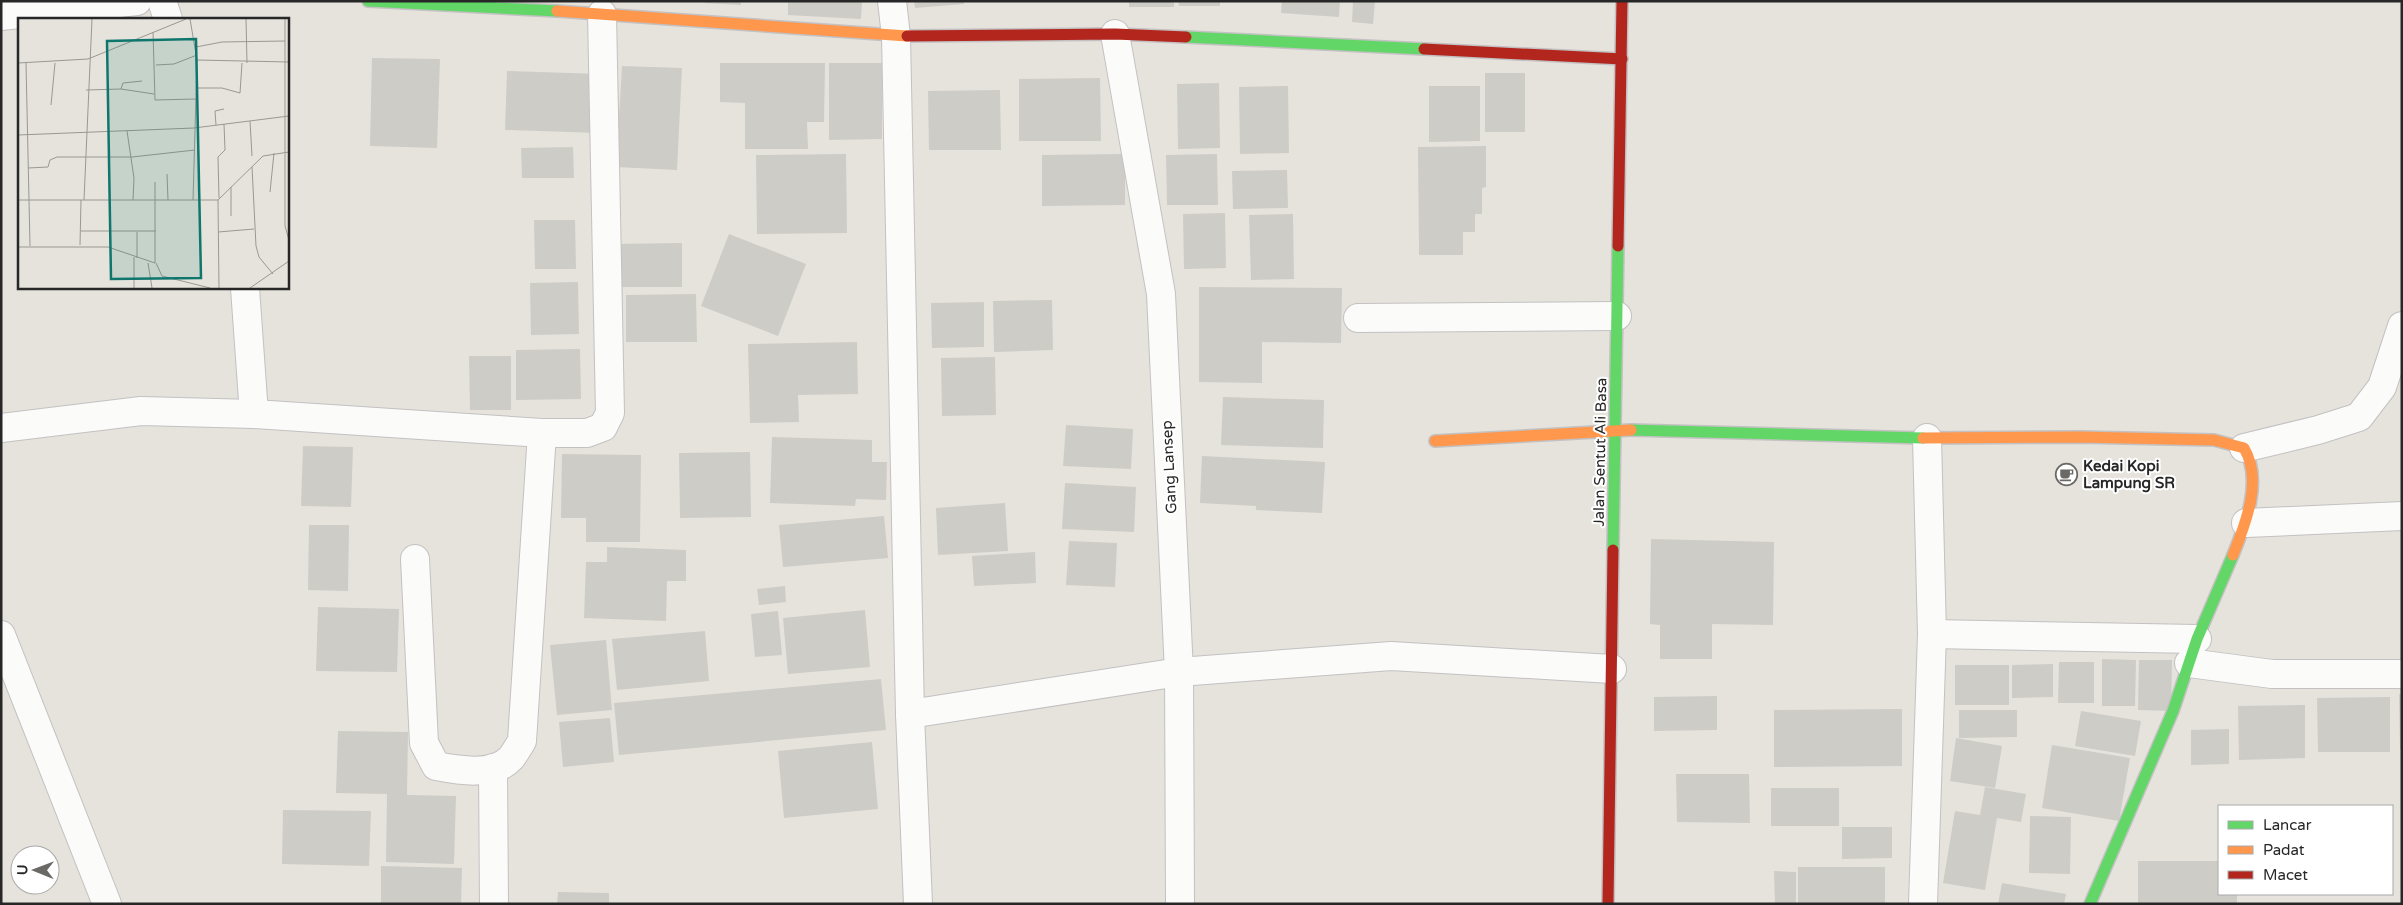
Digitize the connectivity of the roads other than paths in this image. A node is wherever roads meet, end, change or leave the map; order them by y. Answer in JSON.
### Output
{"nodes":[{"id":1,"x":137,"y":1,"type":"edge"},
{"id":2,"x":162,"y":1,"type":"edge"},
{"id":3,"x":368,"y":1,"type":"edge"},
{"id":4,"x":892,"y":1,"type":"edge"},
{"id":5,"x":1622,"y":1,"type":"edge"},
{"id":6,"x":79,"y":4,"type":"edge"},
{"id":7,"x":493,"y":4,"type":"edge"},
{"id":8,"x":602,"y":14,"type":"junction"},
{"id":9,"x":1,"y":16,"type":"edge"},
{"id":10,"x":168,"y":18,"type":"edge"},
{"id":11,"x":1114,"y":34,"type":"junction"},
{"id":12,"x":896,"y":36,"type":"junction"},
{"id":13,"x":1622,"y":59,"type":"junction"},
{"id":14,"x":245,"y":289,"type":"edge"},
{"id":15,"x":1617,"y":316,"type":"junction"},
{"id":16,"x":1358,"y":318,"type":"dead end"},
{"id":17,"x":2402,"y":326,"type":"edge"},
{"id":18,"x":254,"y":414,"type":"junction"},
{"id":19,"x":1,"y":428,"type":"edge"},
{"id":20,"x":1616,"y":430,"type":"junction"},
{"id":21,"x":542,"y":433,"type":"junction"},
{"id":22,"x":1926,"y":438,"type":"junction"},
{"id":23,"x":1435,"y":440,"type":"dead end"},
{"id":24,"x":2244,"y":448,"type":"junction"},
{"id":25,"x":2402,"y":516,"type":"edge"},
{"id":26,"x":2246,"y":523,"type":"junction"},
{"id":27,"x":414,"y":559,"type":"dead end"},
{"id":28,"x":1932,"y":634,"type":"junction"},
{"id":29,"x":1,"y":635,"type":"edge"},
{"id":30,"x":2193,"y":651,"type":"junction"},
{"id":31,"x":1612,"y":668,"type":"junction"},
{"id":32,"x":1179,"y":672,"type":"junction"},
{"id":33,"x":2402,"y":674,"type":"edge"},
{"id":34,"x":910,"y":714,"type":"junction"},
{"id":35,"x":493,"y":768,"type":"junction"},
{"id":36,"x":107,"y":904,"type":"edge"},
{"id":37,"x":494,"y":904,"type":"edge"},
{"id":38,"x":918,"y":904,"type":"edge"},
{"id":39,"x":1180,"y":904,"type":"edge"},
{"id":40,"x":1608,"y":904,"type":"edge"},
{"id":41,"x":1923,"y":904,"type":"edge"},
{"id":42,"x":2090,"y":904,"type":"edge"}],
"edges":[{"from":1,"to":6,"type":"street"},
{"from":2,"to":10,"type":"street"},
{"from":3,"to":7,"type":"street"},
{"from":4,"to":12,"type":"street"},
{"from":5,"to":13,"type":"street","name":"Jalan Sentut Ali Basa"},
{"from":6,"to":9,"type":"street"},
{"from":7,"to":8,"type":"street"},
{"from":8,"to":12,"type":"street"},
{"from":8,"to":21,"type":"street"},
{"from":11,"to":12,"type":"street"},
{"from":11,"to":13,"type":"street"},
{"from":11,"to":32,"type":"street","name":"Gang Lansep"},
{"from":12,"to":34,"type":"street"},
{"from":13,"to":15,"type":"street","name":"Jalan Sentut Ali Basa"},
{"from":14,"to":18,"type":"street"},
{"from":15,"to":16,"type":"street"},
{"from":15,"to":20,"type":"street","name":"Jalan Sentut Ali Basa"},
{"from":17,"to":24,"type":"street"},
{"from":18,"to":19,"type":"street"},
{"from":18,"to":21,"type":"street"},
{"from":20,"to":22,"type":"street"},
{"from":20,"to":23,"type":"street"},
{"from":20,"to":31,"type":"street","name":"Jalan Sentut Ali Basa"},
{"from":21,"to":35,"type":"street"},
{"from":22,"to":24,"type":"street"},
{"from":22,"to":28,"type":"street"},
{"from":24,"to":26,"type":"street"},
{"from":25,"to":26,"type":"street"},
{"from":26,"to":30,"type":"street"},
{"from":27,"to":35,"type":"street"},
{"from":28,"to":30,"type":"street"},
{"from":28,"to":41,"type":"street"},
{"from":29,"to":36,"type":"street"},
{"from":30,"to":33,"type":"street"},
{"from":30,"to":42,"type":"street"},
{"from":31,"to":32,"type":"street"},
{"from":31,"to":40,"type":"street","name":"Jalan Sentut Ali Basa"},
{"from":32,"to":34,"type":"street"},
{"from":32,"to":39,"type":"street","name":"Gang Lansep"},
{"from":34,"to":38,"type":"street"},
{"from":35,"to":37,"type":"street"}]}
